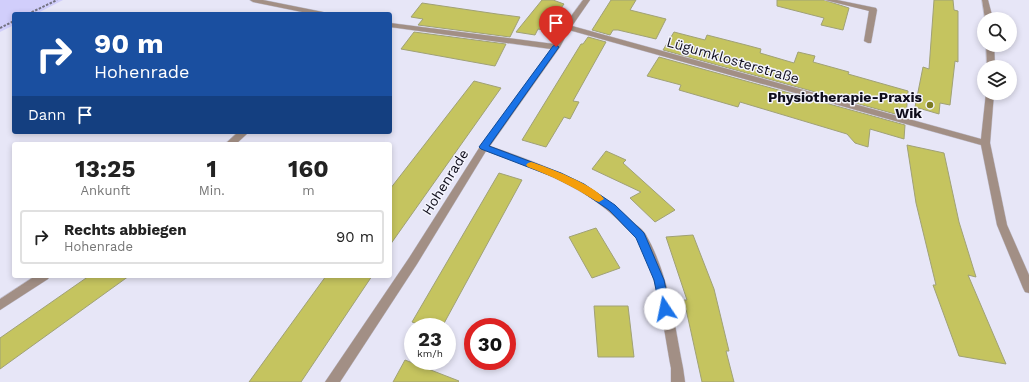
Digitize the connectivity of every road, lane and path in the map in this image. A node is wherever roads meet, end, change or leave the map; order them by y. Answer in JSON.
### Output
{"nodes":[{"id":1,"x":57,"y":0,"type":"edge"},
{"id":2,"x":253,"y":0,"type":"edge"},
{"id":3,"x":587,"y":0,"type":"edge"},
{"id":4,"x":828,"y":0,"type":"edge"},
{"id":5,"x":985,"y":0,"type":"edge"},
{"id":6,"x":32,"y":12,"type":"edge"},
{"id":7,"x":313,"y":12,"type":"edge"},
{"id":8,"x":988,"y":12,"type":"edge"},
{"id":9,"x":12,"y":22,"type":"edge"},
{"id":10,"x":392,"y":25,"type":"edge"},
{"id":11,"x":568,"y":27,"type":"junction"},
{"id":12,"x":0,"y":28,"type":"edge"},
{"id":13,"x":868,"y":42,"type":"dead end"},
{"id":14,"x":556,"y":47,"type":"junction"},
{"id":15,"x":989,"y":100,"type":"edge"},
{"id":16,"x":242,"y":134,"type":"edge"},
{"id":17,"x":232,"y":142,"type":"edge"},
{"id":18,"x":985,"y":143,"type":"junction"},
{"id":19,"x":484,"y":147,"type":"junction"},
{"id":20,"x":41,"y":278,"type":"edge"},
{"id":21,"x":1029,"y":288,"type":"edge"},
{"id":22,"x":0,"y":305,"type":"edge"},
{"id":23,"x":332,"y":382,"type":"edge"},
{"id":24,"x":678,"y":382,"type":"edge"}],
"edges":[{"from":1,"to":6,"type":"path"},
{"from":2,"to":7,"type":"street"},
{"from":3,"to":11,"type":"street","name":"Hohenrade"},
{"from":4,"to":13,"type":"street"},
{"from":5,"to":8,"type":"street"},
{"from":9,"to":12,"type":"path"},
{"from":10,"to":14,"type":"street"},
{"from":11,"to":14,"type":"street","name":"Hohenrade"},
{"from":11,"to":18,"type":"street","name":"Lügumklosterstraße"},
{"from":14,"to":19,"type":"street","name":"Hohenrade"},
{"from":15,"to":18,"type":"street"},
{"from":16,"to":17,"type":"street"},
{"from":18,"to":21,"type":"street"},
{"from":19,"to":23,"type":"street","name":"Hohenrade"},
{"from":19,"to":24,"type":"street"},
{"from":20,"to":22,"type":"street"}]}
